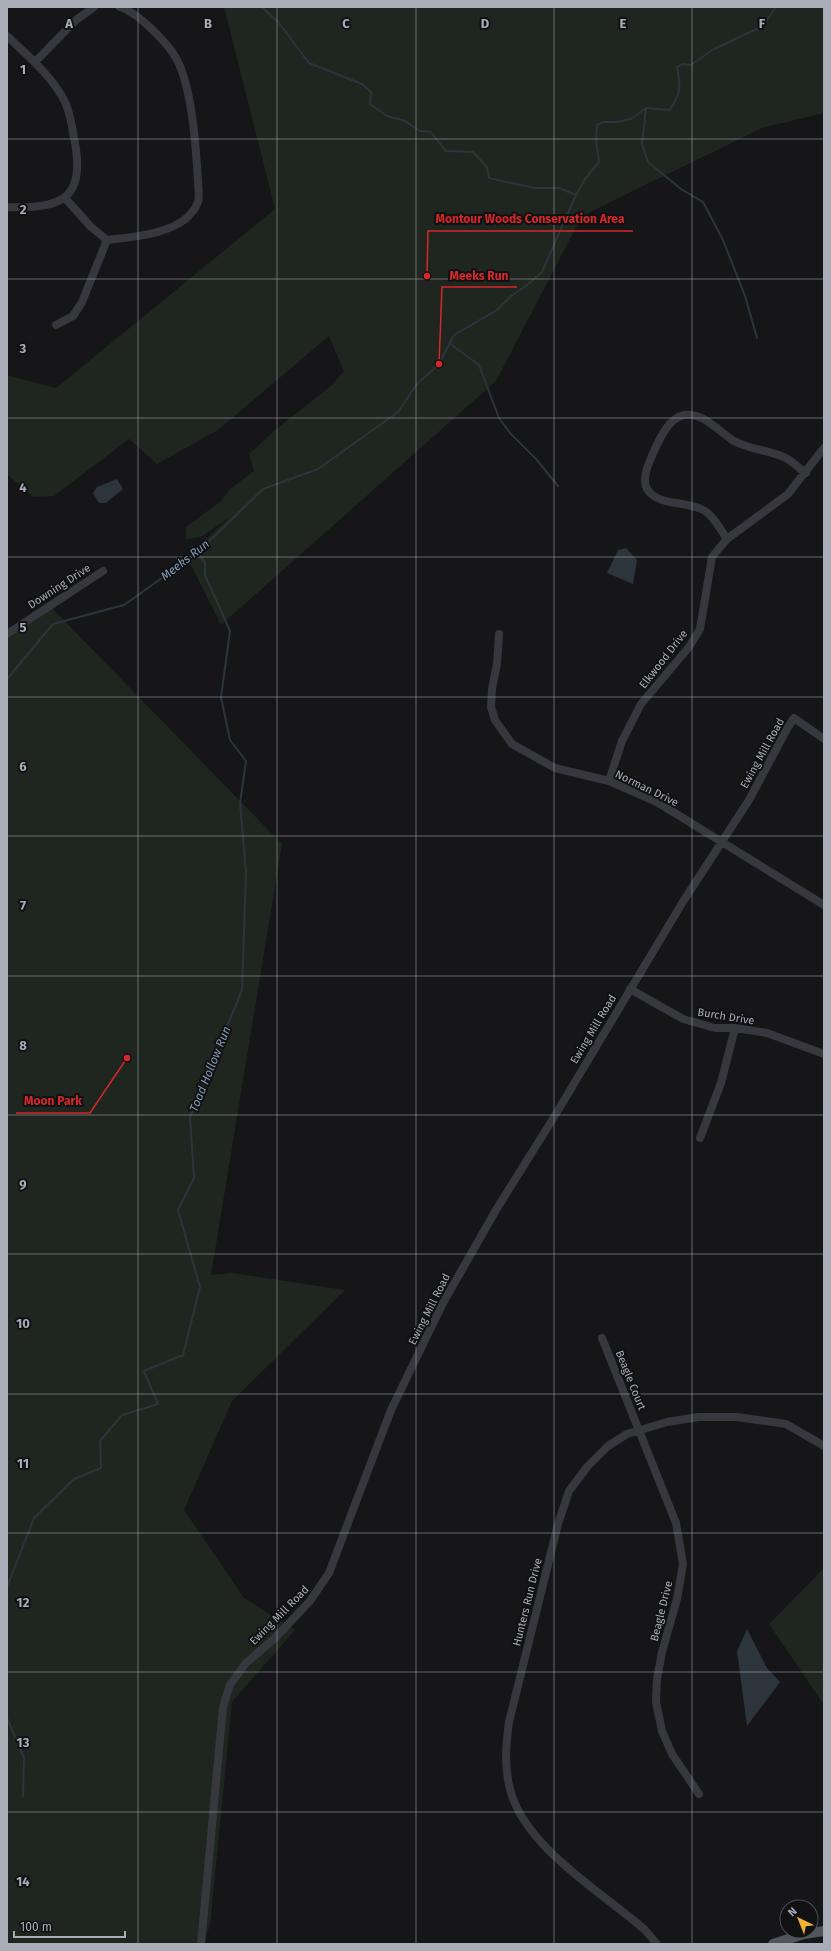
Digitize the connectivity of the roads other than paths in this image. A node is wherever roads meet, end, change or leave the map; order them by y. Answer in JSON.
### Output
{"nodes":[{"id":1,"x":94,"y":7,"type":"edge"},
{"id":2,"x":120,"y":7,"type":"edge"},
{"id":3,"x":7,"y":36,"type":"edge"},
{"id":4,"x":35,"y":62,"type":"junction"},
{"id":5,"x":64,"y":198,"type":"junction"},
{"id":6,"x":7,"y":207,"type":"edge"},
{"id":7,"x":107,"y":240,"type":"junction"},
{"id":8,"x":56,"y":325,"type":"dead end"},
{"id":9,"x":824,"y":448,"type":"edge"},
{"id":10,"x":806,"y":473,"type":"junction"},
{"id":11,"x":727,"y":539,"type":"junction"},
{"id":12,"x":103,"y":571,"type":"dead end"},
{"id":13,"x":7,"y":634,"type":"edge"},
{"id":14,"x":499,"y":634,"type":"dead end"},
{"id":15,"x":824,"y":739,"type":"edge"},
{"id":16,"x":609,"y":781,"type":"junction"},
{"id":17,"x":722,"y":842,"type":"junction"},
{"id":18,"x":824,"y":905,"type":"edge"},
{"id":19,"x":630,"y":989,"type":"junction"},
{"id":20,"x":735,"y":1028,"type":"junction"},
{"id":21,"x":824,"y":1054,"type":"edge"},
{"id":22,"x":700,"y":1138,"type":"dead end"},
{"id":23,"x":602,"y":1338,"type":"dead end"},
{"id":24,"x":640,"y":1429,"type":"junction"},
{"id":25,"x":824,"y":1446,"type":"edge"},
{"id":26,"x":699,"y":1794,"type":"dead end"},
{"id":27,"x":824,"y":1932,"type":"edge"},
{"id":28,"x":200,"y":1944,"type":"edge"},
{"id":29,"x":657,"y":1944,"type":"edge"},
{"id":30,"x":773,"y":1944,"type":"edge"}],
"edges":[{"from":1,"to":4,"type":"street"},
{"from":2,"to":7,"type":"street"},
{"from":3,"to":4,"type":"street"},
{"from":4,"to":5,"type":"street"},
{"from":5,"to":6,"type":"street"},
{"from":5,"to":7,"type":"street"},
{"from":7,"to":8,"type":"street"},
{"from":9,"to":10,"type":"street","name":"Elkwood Drive"},
{"from":10,"to":11,"type":"street","name":"Elkwood Drive"},
{"from":10,"to":11,"type":"street"},
{"from":11,"to":16,"type":"street","name":"Elkwood Drive"},
{"from":12,"to":13,"type":"street","name":"Downing Drive"},
{"from":14,"to":16,"type":"street","name":"Norman Drive"},
{"from":15,"to":17,"type":"street","name":"Ewing Mill Road"},
{"from":16,"to":17,"type":"street","name":"Norman Drive"},
{"from":17,"to":18,"type":"street","name":"Norman Drive"},
{"from":17,"to":19,"type":"street","name":"Ewing Mill Road"},
{"from":19,"to":20,"type":"street","name":"Burch Drive"},
{"from":19,"to":28,"type":"street","name":"Ewing Mill Road"},
{"from":20,"to":21,"type":"street","name":"Burch Drive"},
{"from":20,"to":22,"type":"street"},
{"from":23,"to":24,"type":"street","name":"Beagle Court"},
{"from":24,"to":25,"type":"street","name":"Hunters Run Drive"},
{"from":24,"to":26,"type":"street","name":"Beagle Drive"},
{"from":24,"to":29,"type":"street","name":"Hunters Run Drive"},
{"from":27,"to":30,"type":"main road"}]}
